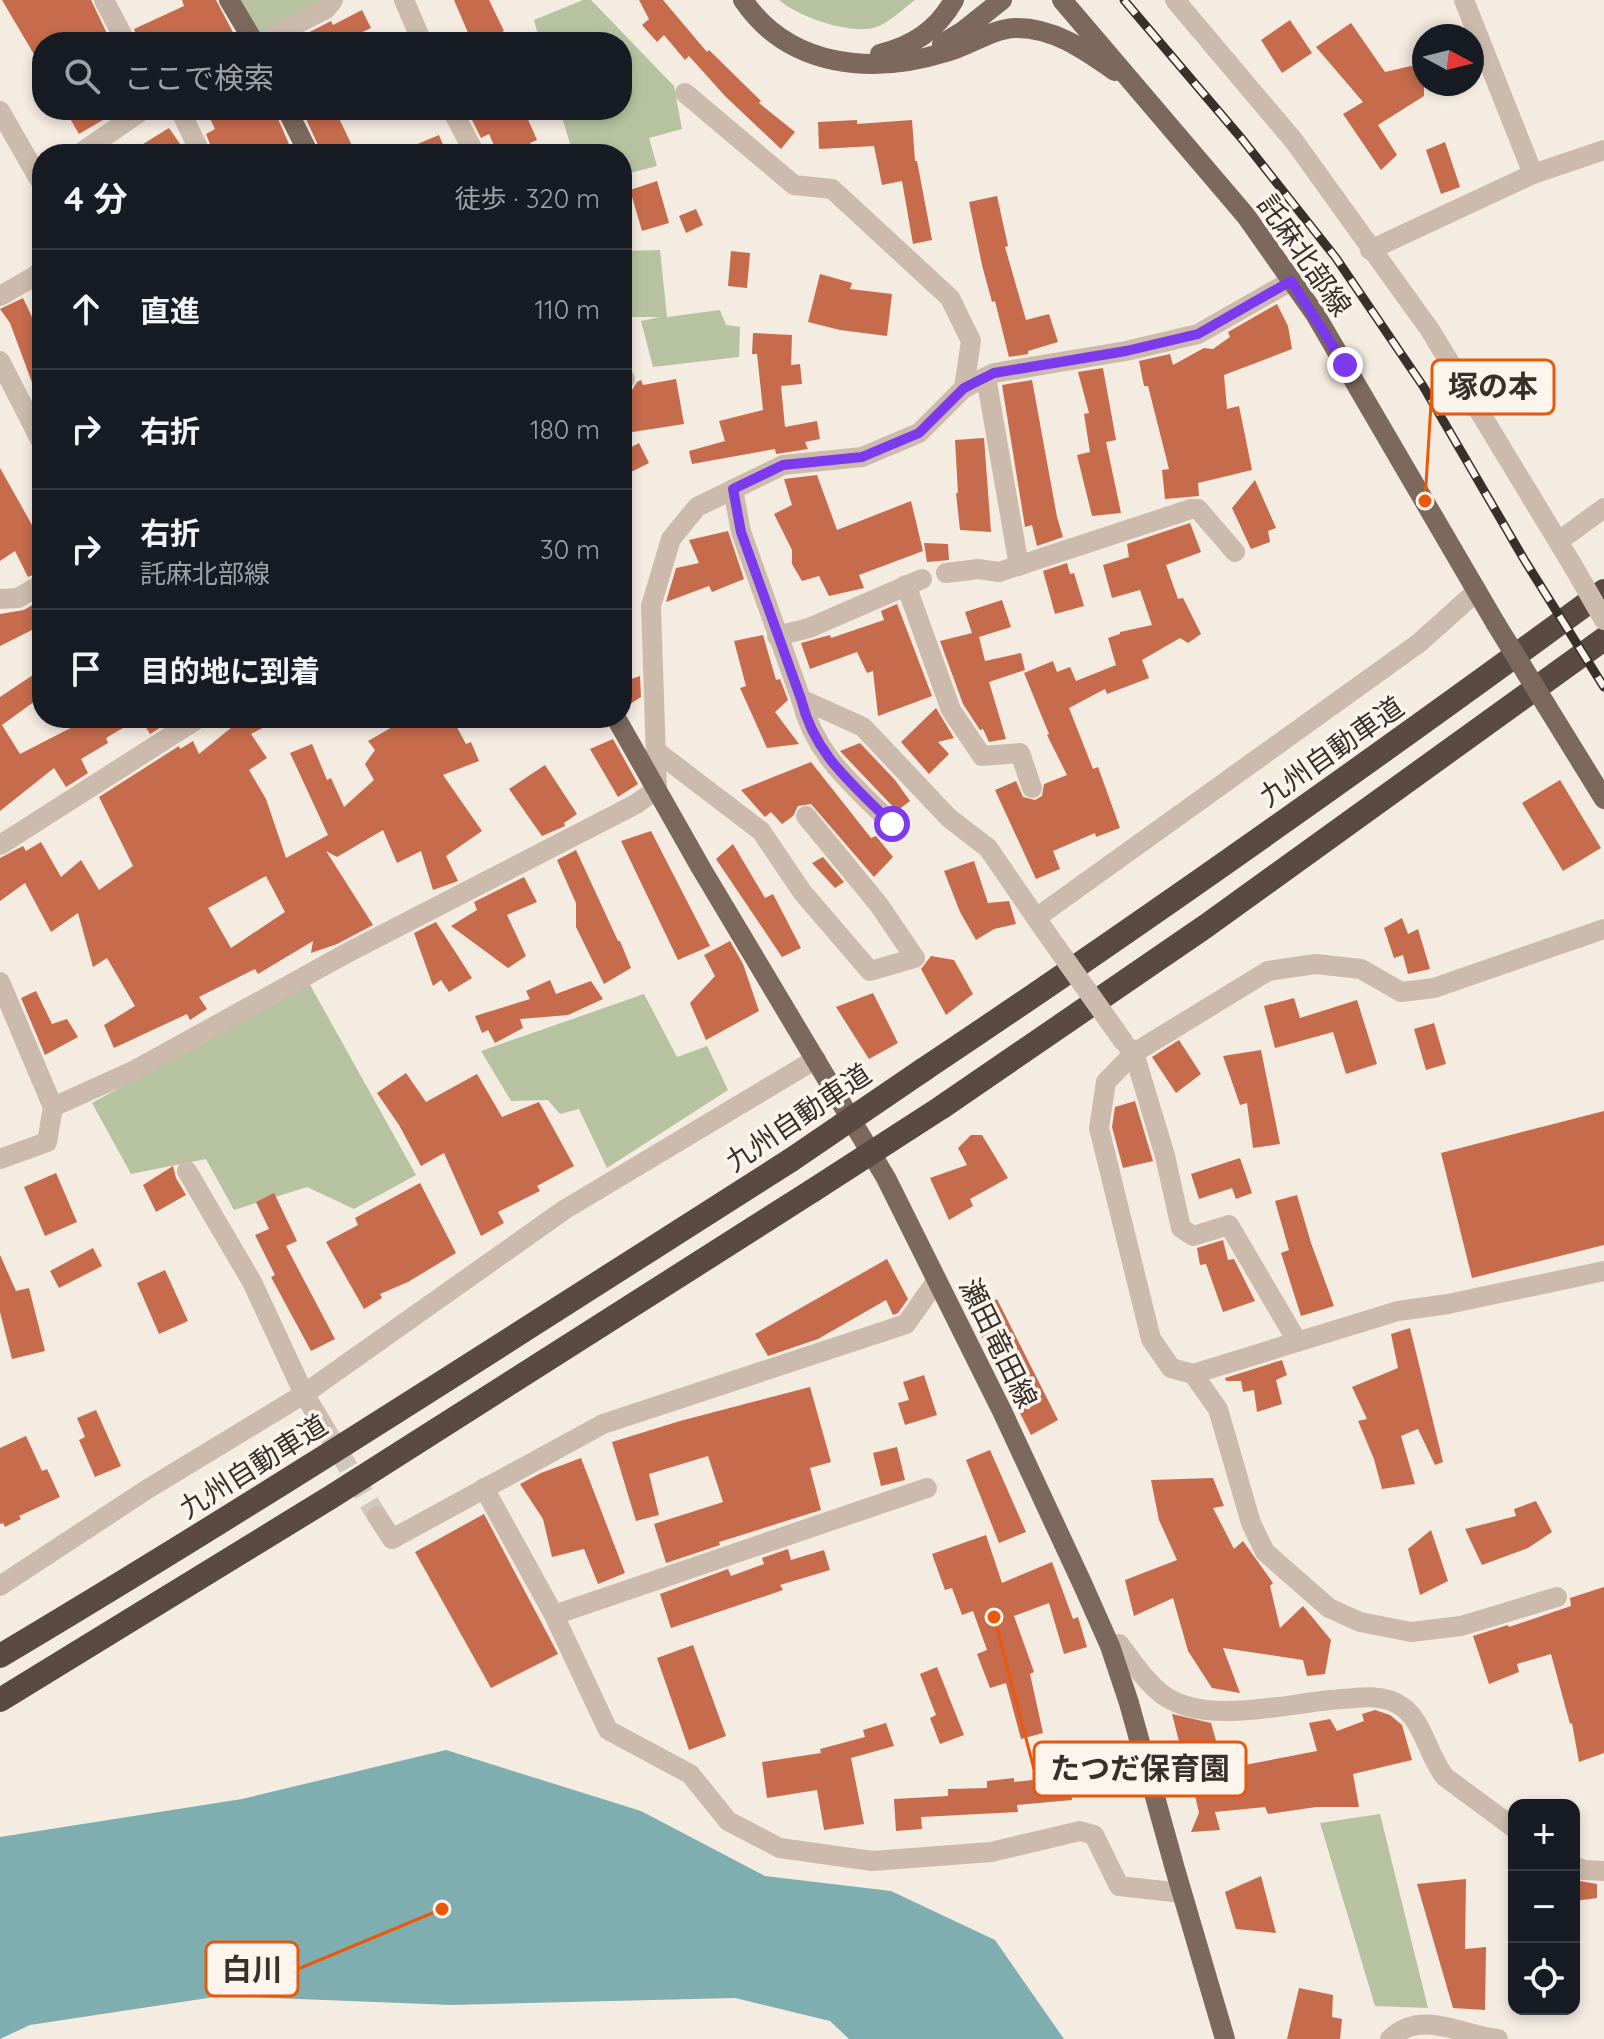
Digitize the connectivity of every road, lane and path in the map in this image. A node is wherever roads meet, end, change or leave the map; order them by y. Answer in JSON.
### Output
{"nodes":[{"id":1,"x":104,"y":0,"type":"edge"},
{"id":2,"x":229,"y":0,"type":"edge"},
{"id":3,"x":333,"y":0,"type":"edge"},
{"id":4,"x":404,"y":0,"type":"edge"},
{"id":5,"x":743,"y":0,"type":"edge"},
{"id":6,"x":954,"y":0,"type":"edge"},
{"id":7,"x":1002,"y":0,"type":"edge"},
{"id":8,"x":1062,"y":0,"type":"edge"},
{"id":9,"x":1175,"y":0,"type":"edge"},
{"id":10,"x":1464,"y":0,"type":"edge"},
{"id":11,"x":121,"y":32,"type":"edge"},
{"id":12,"x":248,"y":32,"type":"edge"},
{"id":13,"x":281,"y":32,"type":"edge"},
{"id":14,"x":418,"y":32,"type":"edge"},
{"id":15,"x":833,"y":60,"type":"junction"},
{"id":16,"x":898,"y":63,"type":"junction"},
{"id":17,"x":1137,"y":87,"type":"junction"},
{"id":18,"x":685,"y":93,"type":"dead end"},
{"id":19,"x":0,"y":111,"type":"edge"},
{"id":20,"x":128,"y":120,"type":"edge"},
{"id":21,"x":185,"y":120,"type":"edge"},
{"id":22,"x":292,"y":120,"type":"edge"},
{"id":23,"x":457,"y":120,"type":"edge"},
{"id":24,"x":94,"y":144,"type":"edge"},
{"id":25,"x":196,"y":144,"type":"edge"},
{"id":26,"x":304,"y":144,"type":"edge"},
{"id":27,"x":470,"y":144,"type":"edge"},
{"id":28,"x":1604,"y":150,"type":"edge"},
{"id":29,"x":32,"y":167,"type":"edge"},
{"id":30,"x":1533,"y":174,"type":"junction"},
{"id":31,"x":1370,"y":250,"type":"junction"},
{"id":32,"x":32,"y":278,"type":"edge"},
{"id":33,"x":1291,"y":281,"type":"junction"},
{"id":34,"x":0,"y":296,"type":"edge"},
{"id":35,"x":0,"y":361,"type":"edge"},
{"id":36,"x":986,"y":377,"type":"junction"},
{"id":37,"x":964,"y":388,"type":"junction"},
{"id":38,"x":32,"y":423,"type":"edge"},
{"id":39,"x":733,"y":489,"type":"junction"},
{"id":40,"x":1604,"y":508,"type":"edge"},
{"id":41,"x":1559,"y":541,"type":"junction"},
{"id":42,"x":1235,"y":552,"type":"dead end"},
{"id":43,"x":1019,"y":566,"type":"junction"},
{"id":44,"x":946,"y":573,"type":"dead end"},
{"id":45,"x":32,"y":590,"type":"edge"},
{"id":46,"x":1477,"y":591,"type":"junction"},
{"id":47,"x":1604,"y":591,"type":"edge"},
{"id":48,"x":0,"y":599,"type":"edge"},
{"id":49,"x":1604,"y":620,"type":"edge"},
{"id":50,"x":777,"y":636,"type":"junction"},
{"id":51,"x":1604,"y":639,"type":"edge"},
{"id":52,"x":801,"y":699,"type":"junction"},
{"id":53,"x":183,"y":728,"type":"edge"},
{"id":54,"x":622,"y":728,"type":"edge"},
{"id":55,"x":656,"y":751,"type":"junction"},
{"id":56,"x":1032,"y":788,"type":"dead end"},
{"id":57,"x":657,"y":789,"type":"junction"},
{"id":58,"x":1604,"y":799,"type":"edge"},
{"id":59,"x":806,"y":816,"type":"dead end"},
{"id":60,"x":892,"y":824,"type":"dead end"},
{"id":61,"x":0,"y":845,"type":"edge"},
{"id":62,"x":1041,"y":925,"type":"junction"},
{"id":63,"x":1604,"y":929,"type":"edge"},
{"id":64,"x":0,"y":982,"type":"edge"},
{"id":65,"x":1128,"y":1047,"type":"junction"},
{"id":66,"x":816,"y":1059,"type":"junction"},
{"id":67,"x":53,"y":1107,"type":"junction"},
{"id":68,"x":0,"y":1159,"type":"edge"},
{"id":69,"x":187,"y":1171,"type":"dead end"},
{"id":70,"x":1604,"y":1271,"type":"edge"},
{"id":71,"x":937,"y":1280,"type":"junction"},
{"id":72,"x":1297,"y":1341,"type":"junction"},
{"id":73,"x":1193,"y":1374,"type":"junction"},
{"id":74,"x":304,"y":1394,"type":"junction"},
{"id":75,"x":323,"y":1425,"type":"tunnel mouth"},
{"id":76,"x":484,"y":1488,"type":"junction"},
{"id":77,"x":927,"y":1488,"type":"dead end"},
{"id":78,"x":377,"y":1516,"type":"tunnel mouth"},
{"id":79,"x":0,"y":1586,"type":"edge"},
{"id":80,"x":1557,"y":1597,"type":"dead end"},
{"id":81,"x":554,"y":1615,"type":"junction"},
{"id":82,"x":1110,"y":1646,"type":"junction"},
{"id":83,"x":0,"y":1656,"type":"edge"},
{"id":84,"x":0,"y":1700,"type":"edge"},
{"id":85,"x":1508,"y":1824,"type":"edge"},
{"id":86,"x":1580,"y":1868,"type":"edge"},
{"id":87,"x":1604,"y":1871,"type":"edge"},
{"id":88,"x":1182,"y":1893,"type":"junction"},
{"id":89,"x":1225,"y":2039,"type":"edge"},
{"id":90,"x":1390,"y":2039,"type":"edge"},
{"id":91,"x":1498,"y":2039,"type":"edge"}],
"edges":[{"from":1,"to":11,"type":"street"},
{"from":2,"to":12,"type":"main road"},
{"from":3,"to":13,"type":"street"},
{"from":4,"to":14,"type":"street"},
{"from":5,"to":15,"type":"main road","name":"託麻北部線"},
{"from":6,"to":15,"type":"main road","name":"託麻北部線"},
{"from":7,"to":16,"type":"main road","name":"託麻北部線"},
{"from":8,"to":17,"type":"main road","name":"託麻北部線"},
{"from":9,"to":31,"type":"street"},
{"from":10,"to":30,"type":"street"},
{"from":15,"to":16,"type":"main road","name":"託麻北部線"},
{"from":16,"to":17,"type":"main road","name":"託麻北部線"},
{"from":17,"to":33,"type":"main road","name":"託麻北部線"},
{"from":18,"to":37,"type":"street"},
{"from":19,"to":29,"type":"street"},
{"from":20,"to":24,"type":"street"},
{"from":21,"to":25,"type":"street"},
{"from":22,"to":26,"type":"main road"},
{"from":23,"to":27,"type":"street"},
{"from":28,"to":30,"type":"street"},
{"from":30,"to":31,"type":"street"},
{"from":31,"to":41,"type":"street"},
{"from":32,"to":34,"type":"street"},
{"from":33,"to":36,"type":"street"},
{"from":33,"to":46,"type":"main road","name":"託麻北部線"},
{"from":35,"to":38,"type":"street"},
{"from":36,"to":37,"type":"street"},
{"from":36,"to":43,"type":"street"},
{"from":37,"to":39,"type":"street"},
{"from":39,"to":50,"type":"street"},
{"from":39,"to":55,"type":"street"},
{"from":40,"to":41,"type":"street"},
{"from":41,"to":49,"type":"street","bridge":true},
{"from":42,"to":43,"type":"street"},
{"from":43,"to":44,"type":"street"},
{"from":45,"to":48,"type":"street"},
{"from":46,"to":58,"type":"main road","name":"託麻北部線","bridge":true},
{"from":46,"to":62,"type":"street"},
{"from":47,"to":83,"type":"highway","name":"九州自動車道","bridge":true},
{"from":50,"to":52,"type":"street"},
{"from":50,"to":56,"type":"street"},
{"from":51,"to":84,"type":"highway","bridge":true},
{"from":52,"to":60,"type":"street"},
{"from":52,"to":62,"type":"street"},
{"from":53,"to":61,"type":"street"},
{"from":54,"to":57,"type":"main road","name":"瀬田竜田線"},
{"from":55,"to":57,"type":"street"},
{"from":55,"to":59,"type":"street"},
{"from":57,"to":66,"type":"main road","name":"瀬田竜田線"},
{"from":57,"to":67,"type":"street"},
{"from":62,"to":65,"type":"street","bridge":true},
{"from":63,"to":65,"type":"street"},
{"from":64,"to":67,"type":"street"},
{"from":65,"to":72,"type":"street"},
{"from":65,"to":73,"type":"street"},
{"from":66,"to":71,"type":"main road","name":"瀬田竜田線"},
{"from":66,"to":74,"type":"street"},
{"from":67,"to":68,"type":"street"},
{"from":69,"to":74,"type":"street"},
{"from":70,"to":72,"type":"street"},
{"from":71,"to":76,"type":"street"},
{"from":71,"to":82,"type":"main road","name":"瀬田竜田線"},
{"from":72,"to":73,"type":"street"},
{"from":73,"to":80,"type":"street"},
{"from":74,"to":75,"type":"street"},
{"from":74,"to":79,"type":"street"},
{"from":76,"to":78,"type":"street"},
{"from":76,"to":81,"type":"street"},
{"from":77,"to":81,"type":"street"},
{"from":81,"to":88,"type":"street"},
{"from":82,"to":85,"type":"street"},
{"from":82,"to":88,"type":"main road","name":"瀬田竜田線"},
{"from":86,"to":87,"type":"street"},
{"from":88,"to":89,"type":"main road","name":"瀬田竜田線"},
{"from":90,"to":91,"type":"street"}]}
